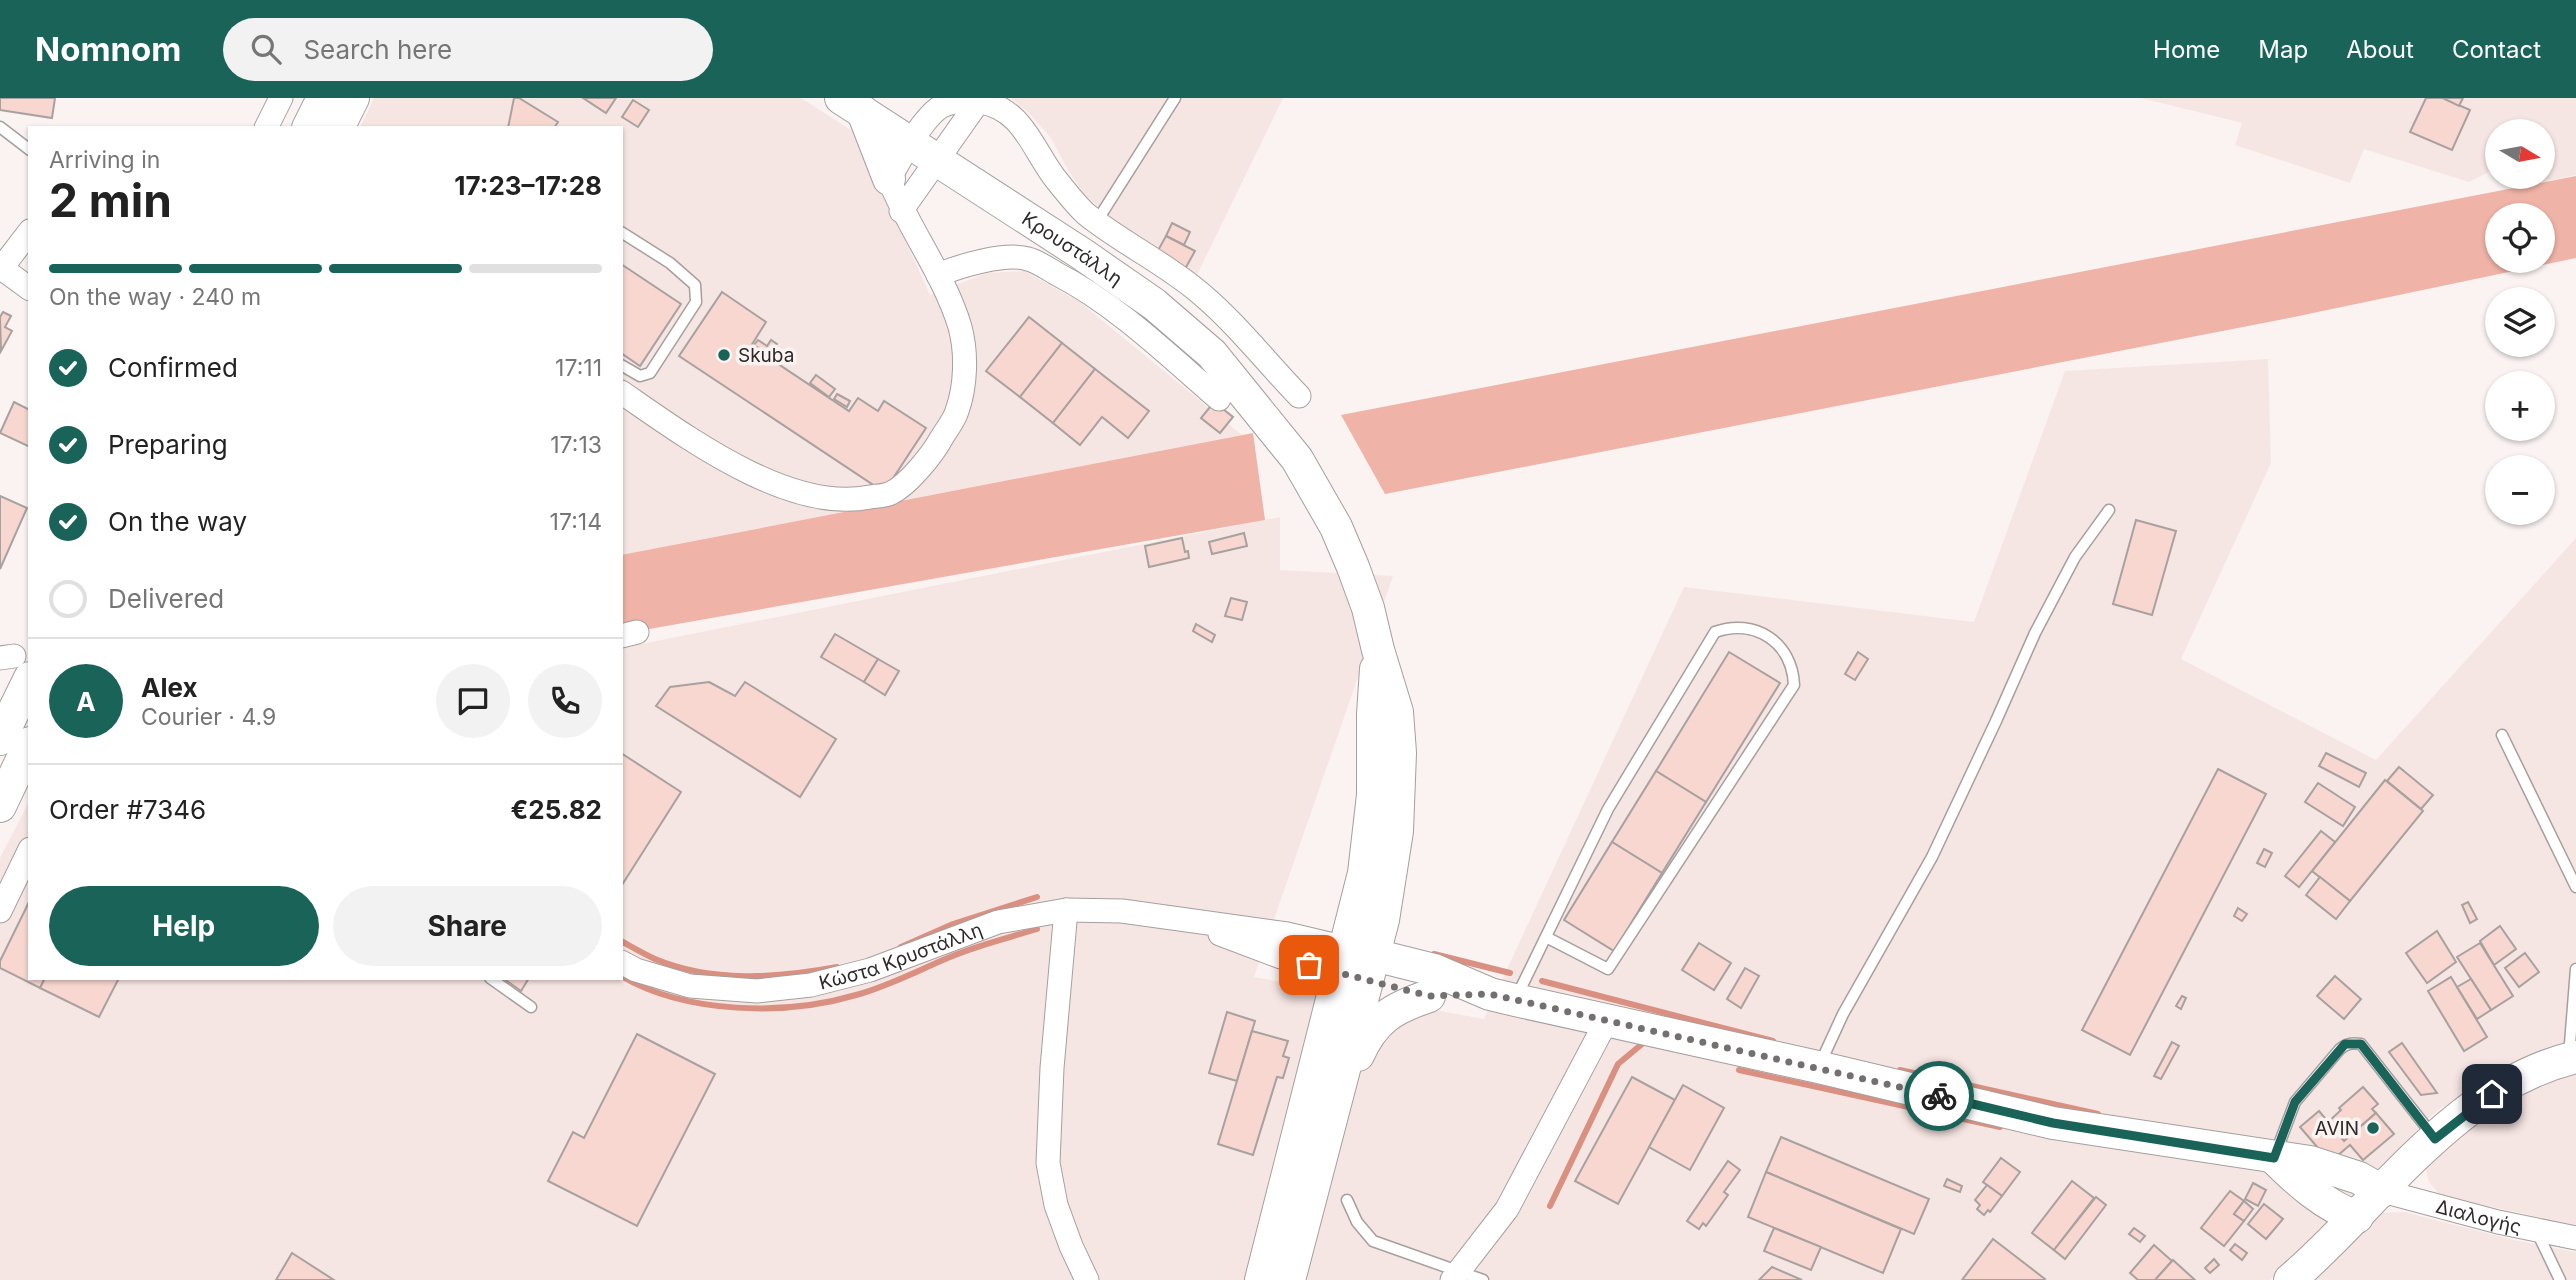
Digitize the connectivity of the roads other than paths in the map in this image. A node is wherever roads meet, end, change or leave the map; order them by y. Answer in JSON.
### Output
{"nodes":[{"id":1,"x":281,"y":98,"type":"edge"},
{"id":2,"x":323,"y":98,"type":"edge"},
{"id":3,"x":353,"y":98,"type":"edge"},
{"id":4,"x":1175,"y":98,"type":"edge"},
{"id":5,"x":978,"y":100,"type":"edge"},
{"id":6,"x":852,"y":105,"type":"edge"},
{"id":7,"x":267,"y":126,"type":"edge"},
{"id":8,"x":309,"y":126,"type":"edge"},
{"id":9,"x":339,"y":126,"type":"edge"},
{"id":10,"x":0,"y":127,"type":"edge"},
{"id":11,"x":910,"y":143,"type":"junction"},
{"id":12,"x":28,"y":148,"type":"edge"},
{"id":13,"x":937,"y":160,"type":"junction"},
{"id":14,"x":889,"y":178,"type":"junction"},
{"id":15,"x":901,"y":211,"type":"junction"},
{"id":16,"x":1097,"y":221,"type":"junction"},
{"id":17,"x":28,"y":233,"type":"edge"},
{"id":18,"x":623,"y":233,"type":"edge"},
{"id":19,"x":0,"y":268,"type":"edge"},
{"id":20,"x":938,"y":275,"type":"junction"},
{"id":21,"x":28,"y":288,"type":"edge"},
{"id":22,"x":623,"y":366,"type":"edge"},
{"id":23,"x":623,"y":393,"type":"edge"},
{"id":24,"x":1300,"y":396,"type":"dead end"},
{"id":25,"x":1219,"y":399,"type":"dead end"},
{"id":26,"x":2109,"y":510,"type":"dead end"},
{"id":27,"x":15,"y":664,"type":"edge"},
{"id":28,"x":2502,"y":735,"type":"dead end"},
{"id":29,"x":0,"y":739,"type":"edge"},
{"id":30,"x":24,"y":755,"type":"edge"},
{"id":31,"x":0,"y":806,"type":"edge"},
{"id":32,"x":28,"y":853,"type":"edge"},
{"id":33,"x":2576,"y":887,"type":"edge"},
{"id":34,"x":1066,"y":910,"type":"junction"},
{"id":35,"x":0,"y":911,"type":"edge"},
{"id":36,"x":1546,"y":937,"type":"junction"},
{"id":37,"x":623,"y":963,"type":"edge"},
{"id":38,"x":1357,"y":964,"type":"junction"},
{"id":39,"x":2576,"y":969,"type":"edge"},
{"id":40,"x":493,"y":980,"type":"edge"},
{"id":41,"x":1429,"y":996,"type":"junction"},
{"id":42,"x":1502,"y":997,"type":"junction"},
{"id":43,"x":531,"y":1007,"type":"dead end"},
{"id":44,"x":1607,"y":1020,"type":"junction"},
{"id":45,"x":2572,"y":1058,"type":"edge"},
{"id":46,"x":1818,"y":1067,"type":"junction"},
{"id":47,"x":1332,"y":1110,"type":"junction"},
{"id":48,"x":2435,"y":1139,"type":"junction"},
{"id":49,"x":2274,"y":1158,"type":"junction"},
{"id":50,"x":2382,"y":1191,"type":"junction"},
{"id":51,"x":1347,"y":1200,"type":"dead end"},
{"id":52,"x":2357,"y":1217,"type":"junction"},
{"id":53,"x":2535,"y":1229,"type":"junction"},
{"id":54,"x":2576,"y":1237,"type":"edge"},
{"id":55,"x":1456,"y":1276,"type":"edge"},
{"id":56,"x":1087,"y":1280,"type":"edge"},
{"id":57,"x":1261,"y":1280,"type":"edge"},
{"id":58,"x":1289,"y":1280,"type":"edge"},
{"id":59,"x":1483,"y":1280,"type":"edge"},
{"id":60,"x":2290,"y":1280,"type":"edge"},
{"id":61,"x":2560,"y":1280,"type":"edge"}],
"edges":[{"from":1,"to":7,"type":"street"},
{"from":2,"to":8,"type":"street"},
{"from":3,"to":9,"type":"street"},
{"from":4,"to":16,"type":"lane"},
{"from":5,"to":11,"type":"street"},
{"from":5,"to":13,"type":"street"},
{"from":5,"to":16,"type":"street"},
{"from":6,"to":11,"type":"street","name":"Κρουστάλλη"},
{"from":6,"to":14,"type":"street"},
{"from":10,"to":12,"type":"lane"},
{"from":11,"to":13,"type":"street","name":"Κρουστάλλη"},
{"from":11,"to":14,"type":"street"},
{"from":13,"to":15,"type":"street"},
{"from":13,"to":38,"type":"street","name":"Κρουστάλλη"},
{"from":14,"to":15,"type":"street"},
{"from":15,"to":20,"type":"street"},
{"from":16,"to":24,"type":"street"},
{"from":17,"to":19,"type":"street"},
{"from":18,"to":22,"type":"lane"},
{"from":19,"to":21,"type":"street"},
{"from":20,"to":23,"type":"street"},
{"from":20,"to":25,"type":"street"},
{"from":26,"to":46,"type":"lane"},
{"from":27,"to":29,"type":"street"},
{"from":28,"to":33,"type":"lane"},
{"from":30,"to":31,"type":"street"},
{"from":32,"to":35,"type":"street"},
{"from":34,"to":37,"type":"street","name":"Κώστα Κρυστάλλη"},
{"from":34,"to":38,"type":"street","name":"Κώστα Κρυστάλλη"},
{"from":34,"to":56,"type":"street"},
{"from":36,"to":36,"type":"lane"},
{"from":36,"to":42,"type":"lane"},
{"from":38,"to":41,"type":"street","name":"Κώστα Κρυστάλλη"},
{"from":38,"to":42,"type":"street","name":"Κώστα Κρυστάλλη"},
{"from":38,"to":47,"type":"street"},
{"from":38,"to":57,"type":"street"},
{"from":39,"to":45,"type":"lane"},
{"from":40,"to":43,"type":"lane"},
{"from":41,"to":42,"type":"street","name":"Κώστα Κρυστάλλη"},
{"from":41,"to":47,"type":"street"},
{"from":42,"to":44,"type":"street","name":"Κώστα Κρυστάλλη"},
{"from":44,"to":46,"type":"street","name":"Κώστα Κρυστάλλη"},
{"from":44,"to":55,"type":"street"},
{"from":45,"to":48,"type":"street"},
{"from":46,"to":49,"type":"street","name":"Κώστα Κρυστάλλη"},
{"from":47,"to":58,"type":"street"},
{"from":48,"to":49,"type":"lane"},
{"from":48,"to":50,"type":"street"},
{"from":49,"to":50,"type":"street","name":"Κώστα Κρυστάλλη"},
{"from":49,"to":52,"type":"street"},
{"from":50,"to":52,"type":"street"},
{"from":50,"to":53,"type":"street","name":"Διαλογής"},
{"from":51,"to":55,"type":"lane"},
{"from":52,"to":60,"type":"street"},
{"from":53,"to":54,"type":"street","name":"Διαλογής"},
{"from":53,"to":61,"type":"lane"},
{"from":55,"to":59,"type":"lane"}]}
